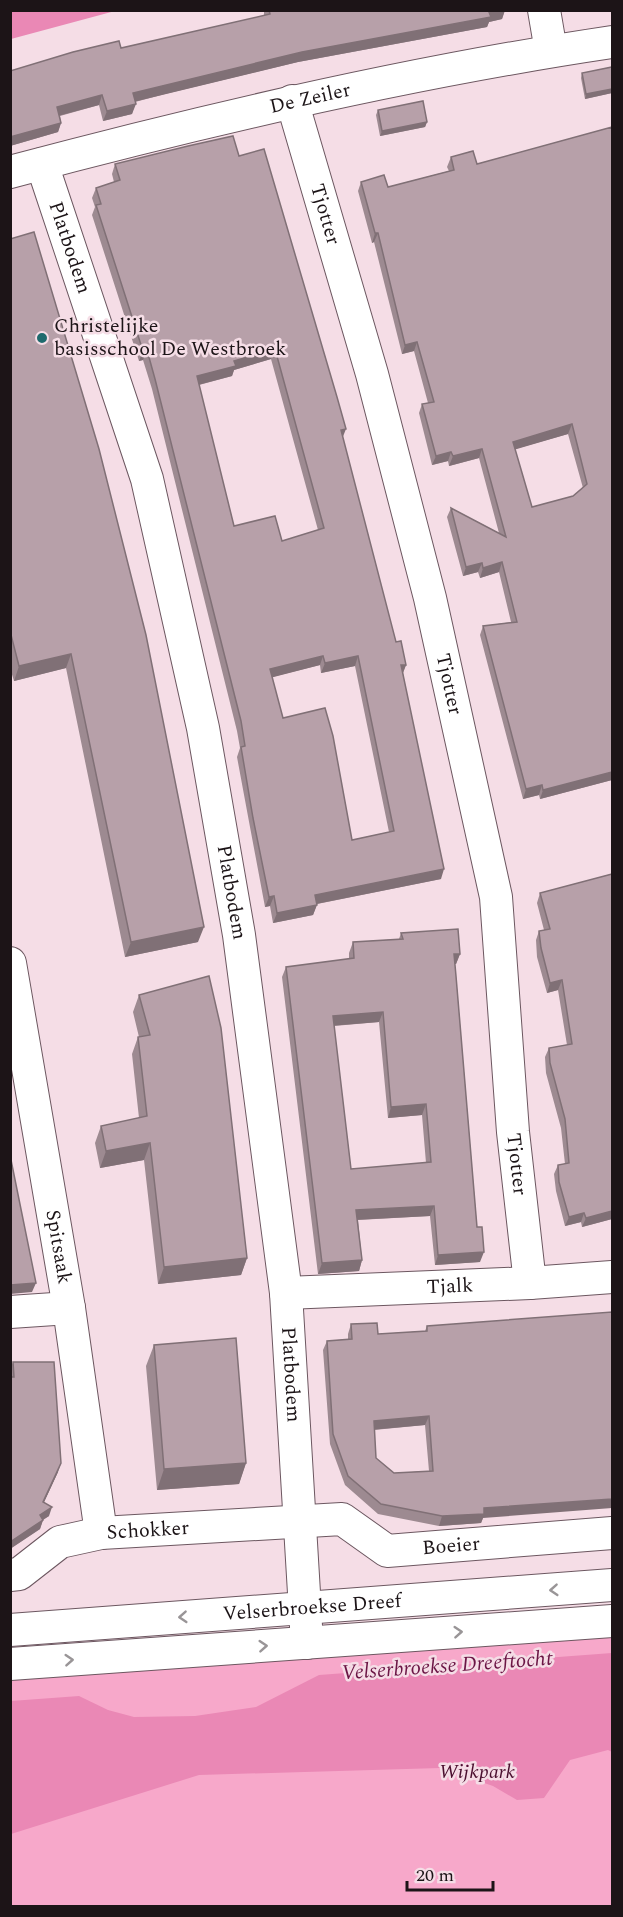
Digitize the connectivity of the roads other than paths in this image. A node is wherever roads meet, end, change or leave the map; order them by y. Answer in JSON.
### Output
{"nodes":[{"id":1,"x":544,"y":10,"type":"edge"},
{"id":2,"x":612,"y":42,"type":"edge"},
{"id":3,"x":551,"y":51,"type":"junction"},
{"id":4,"x":292,"y":101,"type":"junction"},
{"id":5,"x":42,"y":164,"type":"junction"},
{"id":6,"x":10,"y":172,"type":"edge"},
{"id":7,"x":10,"y":963,"type":"edge"},
{"id":8,"x":612,"y":1277,"type":"edge"},
{"id":9,"x":530,"y":1283,"type":"junction"},
{"id":10,"x":286,"y":1293,"type":"junction"},
{"id":11,"x":69,"y":1308,"type":"junction"},
{"id":12,"x":10,"y":1312,"type":"edge"},
{"id":13,"x":297,"y":1522,"type":"junction"},
{"id":14,"x":101,"y":1533,"type":"junction"},
{"id":15,"x":612,"y":1533,"type":"edge"},
{"id":16,"x":10,"y":1575,"type":"edge"},
{"id":17,"x":612,"y":1585,"type":"edge"},
{"id":18,"x":304,"y":1608,"type":"junction"},
{"id":19,"x":612,"y":1621,"type":"edge"},
{"id":20,"x":10,"y":1630,"type":"edge"},
{"id":21,"x":307,"y":1643,"type":"junction"},
{"id":22,"x":10,"y":1664,"type":"edge"}],
"edges":[{"from":1,"to":3,"type":"street"},
{"from":2,"to":3,"type":"street","name":"De Zeiler"},
{"from":3,"to":4,"type":"street","name":"De Zeiler"},
{"from":4,"to":5,"type":"street","name":"De Zeiler"},
{"from":4,"to":9,"type":"street","name":"Tjotter"},
{"from":5,"to":6,"type":"street","name":"De Zeiler"},
{"from":5,"to":10,"type":"street","name":"Platbodem"},
{"from":7,"to":11,"type":"street","name":"Spitsaak"},
{"from":8,"to":9,"type":"street","name":"Tjalk"},
{"from":9,"to":10,"type":"street","name":"Tjalk"},
{"from":10,"to":13,"type":"street","name":"Platbodem"},
{"from":11,"to":12,"type":"street"},
{"from":11,"to":14,"type":"street","name":"Spitsaak"},
{"from":13,"to":14,"type":"street","name":"Schokker"},
{"from":13,"to":15,"type":"street","name":"Boeier"},
{"from":13,"to":18,"type":"street","name":"Platbodem"},
{"from":14,"to":16,"type":"street","name":"Schokker"},
{"from":17,"to":18,"type":"street","name":"Velserbroekse Dreef","one_way":true},
{"from":18,"to":20,"type":"street","name":"Velserbroekse Dreef","one_way":true},
{"from":18,"to":21,"type":"street","name":"Platbodem"},
{"from":21,"to":19,"type":"street","name":"Velserbroekse Dreef","one_way":true},
{"from":22,"to":21,"type":"street","name":"Velserbroekse Dreef","one_way":true}]}
